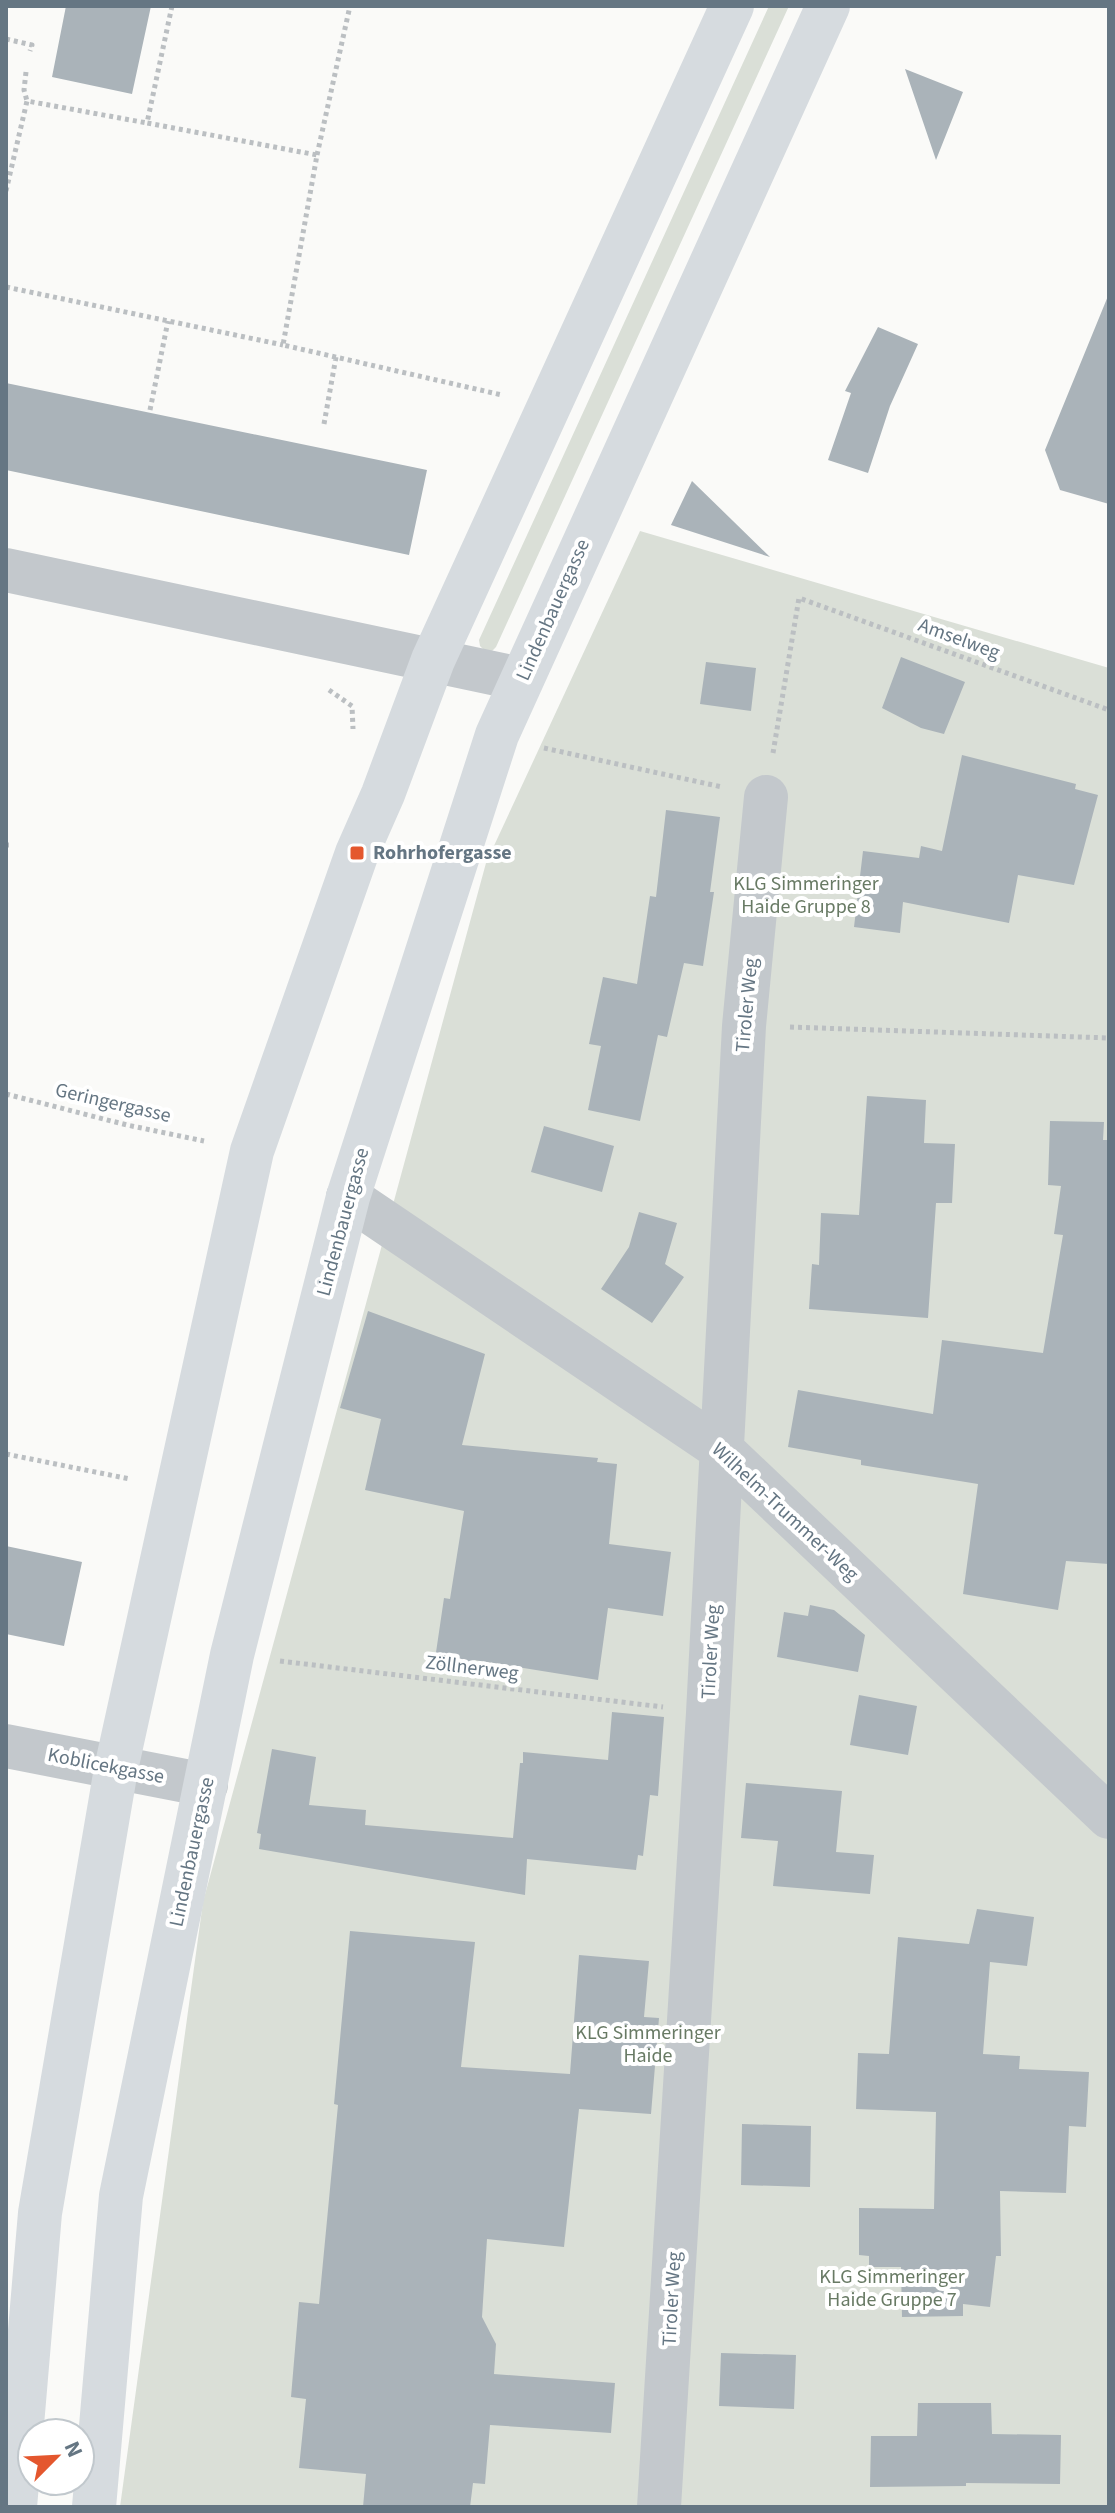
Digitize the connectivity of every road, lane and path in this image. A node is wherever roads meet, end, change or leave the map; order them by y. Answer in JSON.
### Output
{"nodes":[{"id":1,"x":172,"y":6,"type":"edge"},
{"id":2,"x":350,"y":6,"type":"edge"},
{"id":3,"x":732,"y":6,"type":"edge"},
{"id":4,"x":828,"y":6,"type":"edge"},
{"id":5,"x":6,"y":39,"type":"edge"},
{"id":6,"x":30,"y":51,"type":"dead end"},
{"id":7,"x":26,"y":72,"type":"dead end"},
{"id":8,"x":27,"y":101,"type":"junction"},
{"id":9,"x":147,"y":123,"type":"junction"},
{"id":10,"x":317,"y":155,"type":"junction"},
{"id":11,"x":6,"y":191,"type":"edge"},
{"id":12,"x":6,"y":287,"type":"edge"},
{"id":13,"x":168,"y":321,"type":"junction"},
{"id":14,"x":283,"y":345,"type":"junction"},
{"id":15,"x":336,"y":357,"type":"junction"},
{"id":16,"x":509,"y":381,"type":"dead end"},
{"id":17,"x":502,"y":395,"type":"junction"},
{"id":18,"x":496,"y":409,"type":"dead end"},
{"id":19,"x":150,"y":410,"type":"dead end"},
{"id":20,"x":324,"y":424,"type":"dead end"},
{"id":21,"x":6,"y":570,"type":"edge"},
{"id":22,"x":433,"y":660,"type":"junction"},
{"id":23,"x":521,"y":679,"type":"junction"},
{"id":24,"x":318,"y":682,"type":"dead end"},
{"id":25,"x":1109,"y":710,"type":"edge"},
{"id":26,"x":354,"y":743,"type":"dead end"},
{"id":27,"x":541,"y":748,"type":"dead end"},
{"id":28,"x":766,"y":797,"type":"junction"},
{"id":29,"x":744,"y":1026,"type":"junction"},
{"id":30,"x":1109,"y":1038,"type":"edge"},
{"id":31,"x":6,"y":1094,"type":"edge"},
{"id":32,"x":213,"y":1143,"type":"dead end"},
{"id":33,"x":348,"y":1197,"type":"junction"},
{"id":34,"x":721,"y":1449,"type":"junction"},
{"id":35,"x":6,"y":1454,"type":"edge"},
{"id":36,"x":127,"y":1495,"type":"dead end"},
{"id":37,"x":232,"y":1655,"type":"junction"},
{"id":38,"x":708,"y":1713,"type":"junction"},
{"id":39,"x":6,"y":1746,"type":"edge"},
{"id":40,"x":116,"y":1769,"type":"junction"},
{"id":41,"x":206,"y":1785,"type":"junction"},
{"id":42,"x":1109,"y":1817,"type":"edge"},
{"id":43,"x":15,"y":2507,"type":"edge"},
{"id":44,"x":94,"y":2507,"type":"edge"},
{"id":45,"x":659,"y":2507,"type":"edge"}],
"edges":[{"from":1,"to":9,"type":"path"},
{"from":2,"to":10,"type":"path"},
{"from":3,"to":22,"type":"street"},
{"from":4,"to":23,"type":"street","name":"Lindenbauergasse"},
{"from":5,"to":6,"type":"path"},
{"from":7,"to":8,"type":"path"},
{"from":8,"to":9,"type":"path"},
{"from":8,"to":11,"type":"path"},
{"from":9,"to":10,"type":"path"},
{"from":10,"to":14,"type":"path"},
{"from":12,"to":13,"type":"path"},
{"from":13,"to":14,"type":"path"},
{"from":13,"to":19,"type":"path"},
{"from":14,"to":15,"type":"path"},
{"from":15,"to":17,"type":"path"},
{"from":15,"to":20,"type":"path"},
{"from":16,"to":17,"type":"path"},
{"from":17,"to":18,"type":"path"},
{"from":21,"to":22,"type":"street"},
{"from":22,"to":23,"type":"street"},
{"from":22,"to":40,"type":"street"},
{"from":23,"to":33,"type":"street","name":"Lindenbauergasse"},
{"from":24,"to":26,"type":"path"},
{"from":25,"to":28,"type":"path","name":"Amselweg"},
{"from":27,"to":28,"type":"path"},
{"from":28,"to":29,"type":"street","name":"Tiroler Weg"},
{"from":29,"to":30,"type":"path"},
{"from":29,"to":34,"type":"street","name":"Tiroler Weg"},
{"from":31,"to":32,"type":"path","name":"Geringergasse"},
{"from":33,"to":34,"type":"street","name":"Wilhelm-Trummer-Weg"},
{"from":33,"to":37,"type":"street","name":"Lindenbauergasse"},
{"from":34,"to":38,"type":"street","name":"Tiroler Weg"},
{"from":34,"to":42,"type":"street","name":"Wilhelm-Trummer-Weg"},
{"from":35,"to":36,"type":"path"},
{"from":37,"to":38,"type":"path","name":"Zöllnerweg"},
{"from":37,"to":41,"type":"street","name":"Lindenbauergasse"},
{"from":38,"to":45,"type":"street","name":"Tiroler Weg"},
{"from":39,"to":40,"type":"street","name":"Koblicekgasse"},
{"from":40,"to":41,"type":"street","name":"Koblicekgasse"},
{"from":40,"to":43,"type":"street"},
{"from":41,"to":44,"type":"street","name":"Lindenbauergasse"}]}
